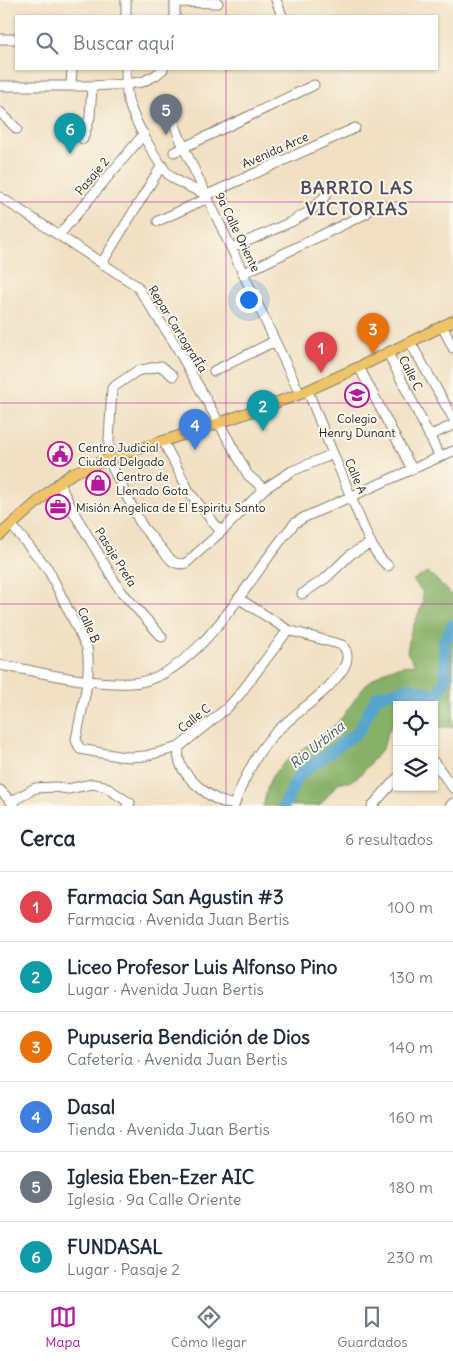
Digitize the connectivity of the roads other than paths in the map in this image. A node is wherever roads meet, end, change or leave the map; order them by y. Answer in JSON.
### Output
{"nodes":[{"id":1,"x":126,"y":0,"type":"edge"},
{"id":2,"x":276,"y":0,"type":"edge"},
{"id":3,"x":175,"y":1,"type":"edge"},
{"id":4,"x":218,"y":2,"type":"dead end"},
{"id":5,"x":126,"y":15,"type":"edge"},
{"id":6,"x":175,"y":15,"type":"edge"},
{"id":7,"x":282,"y":15,"type":"edge"},
{"id":8,"x":0,"y":39,"type":"edge"},
{"id":9,"x":15,"y":39,"type":"edge"},
{"id":10,"x":72,"y":70,"type":"edge"},
{"id":11,"x":126,"y":70,"type":"edge"},
{"id":12,"x":161,"y":70,"type":"edge"},
{"id":13,"x":126,"y":84,"type":"junction"},
{"id":14,"x":0,"y":85,"type":"edge"},
{"id":15,"x":71,"y":85,"type":"junction"},
{"id":16,"x":314,"y":85,"type":"dead end"},
{"id":17,"x":92,"y":86,"type":"junction"},
{"id":18,"x":168,"y":108,"type":"dead end"},
{"id":19,"x":0,"y":112,"type":"edge"},
{"id":20,"x":355,"y":128,"type":"dead end"},
{"id":21,"x":17,"y":129,"type":"dead end"},
{"id":22,"x":144,"y":134,"type":"junction"},
{"id":23,"x":83,"y":139,"type":"dead end"},
{"id":24,"x":184,"y":148,"type":"junction"},
{"id":25,"x":174,"y":152,"type":"dead end"},
{"id":26,"x":162,"y":165,"type":"junction"},
{"id":27,"x":326,"y":195,"type":"dead end"},
{"id":28,"x":0,"y":197,"type":"edge"},
{"id":29,"x":207,"y":197,"type":"junction"},
{"id":30,"x":367,"y":213,"type":"dead end"},
{"id":31,"x":158,"y":221,"type":"dead end"},
{"id":32,"x":59,"y":235,"type":"junction"},
{"id":33,"x":232,"y":248,"type":"junction"},
{"id":34,"x":102,"y":263,"type":"junction"},
{"id":35,"x":244,"y":273,"type":"junction"},
{"id":36,"x":453,"y":321,"type":"edge"},
{"id":37,"x":442,"y":326,"type":"junction"},
{"id":38,"x":276,"y":341,"type":"junction"},
{"id":39,"x":410,"y":342,"type":"junction"},
{"id":40,"x":453,"y":348,"type":"edge"},
{"id":41,"x":388,"y":353,"type":"junction"},
{"id":42,"x":359,"y":367,"type":"junction"},
{"id":43,"x":214,"y":371,"type":"dead end"},
{"id":44,"x":173,"y":376,"type":"dead end"},
{"id":45,"x":304,"y":392,"type":"junction"},
{"id":46,"x":453,"y":418,"type":"edge"},
{"id":47,"x":219,"y":423,"type":"junction"},
{"id":48,"x":453,"y":425,"type":"edge"},
{"id":49,"x":429,"y":436,"type":"junction"},
{"id":50,"x":163,"y":441,"type":"junction"},
{"id":51,"x":453,"y":451,"type":"edge"},
{"id":52,"x":333,"y":454,"type":"junction"},
{"id":53,"x":440,"y":457,"type":"junction"},
{"id":54,"x":108,"y":459,"type":"junction"},
{"id":55,"x":412,"y":469,"type":"junction"},
{"id":56,"x":59,"y":483,"type":"junction"},
{"id":57,"x":264,"y":489,"type":"junction"},
{"id":58,"x":351,"y":496,"type":"junction"},
{"id":59,"x":12,"y":526,"type":"junction"},
{"id":60,"x":221,"y":532,"type":"junction"},
{"id":61,"x":0,"y":535,"type":"edge"},
{"id":62,"x":371,"y":543,"type":"junction"},
{"id":63,"x":388,"y":566,"type":"dead end"},
{"id":64,"x":302,"y":594,"type":"dead end"},
{"id":65,"x":238,"y":598,"type":"junction"},
{"id":66,"x":288,"y":630,"type":"junction"},
{"id":67,"x":162,"y":637,"type":"dead end"},
{"id":68,"x":0,"y":665,"type":"edge"},
{"id":69,"x":0,"y":670,"type":"edge"},
{"id":70,"x":87,"y":680,"type":"junction"},
{"id":71,"x":179,"y":747,"type":"junction"},
{"id":72,"x":80,"y":749,"type":"joint"},
{"id":73,"x":438,"y":767,"type":"edge"},
{"id":74,"x":393,"y":782,"type":"edge"},
{"id":75,"x":453,"y":788,"type":"edge"},
{"id":76,"x":0,"y":790,"type":"edge"},
{"id":77,"x":453,"y":803,"type":"edge"},
{"id":78,"x":13,"y":804,"type":"edge"},
{"id":79,"x":234,"y":805,"type":"edge"},
{"id":80,"x":127,"y":806,"type":"edge"},
{"id":81,"x":372,"y":806,"type":"edge"},
{"id":82,"x":450,"y":806,"type":"edge"}],
"edges":[{"from":1,"to":5,"type":"street"},
{"from":2,"to":7,"type":"street"},
{"from":3,"to":4,"type":"street"},
{"from":3,"to":6,"type":"street"},
{"from":8,"to":9,"type":"street"},
{"from":10,"to":15,"type":"street"},
{"from":11,"to":13,"type":"street"},
{"from":12,"to":13,"type":"street"},
{"from":13,"to":17,"type":"street"},
{"from":13,"to":22,"type":"street"},
{"from":14,"to":15,"type":"street"},
{"from":15,"to":17,"type":"street"},
{"from":16,"to":24,"type":"street"},
{"from":17,"to":23,"type":"street"},
{"from":18,"to":24,"type":"street","name":"9a Calle Oriente"},
{"from":19,"to":21,"type":"street"},
{"from":20,"to":29,"type":"street","name":"Avenida Arce"},
{"from":22,"to":26,"type":"street"},
{"from":22,"to":32,"type":"street","name":"Pasaje 2"},
{"from":24,"to":25,"type":"street"},
{"from":24,"to":29,"type":"street","name":"9a Calle Oriente"},
{"from":26,"to":29,"type":"street"},
{"from":26,"to":34,"type":"street"},
{"from":27,"to":33,"type":"street"},
{"from":28,"to":32,"type":"street","name":"Repar CartografÍa"},
{"from":29,"to":31,"type":"street","name":"Avenida Arce"},
{"from":29,"to":33,"type":"street","name":"9a Calle Oriente"},
{"from":30,"to":35,"type":"street"},
{"from":32,"to":34,"type":"street","name":"Repar CartografÍa"},
{"from":33,"to":35,"type":"street","name":"9a Calle Oriente"},
{"from":34,"to":47,"type":"street","name":"Repar CartografÍa"},
{"from":35,"to":38,"type":"street","name":"9a Calle Oriente"},
{"from":36,"to":37,"type":"main road"},
{"from":37,"to":39,"type":"main road"},
{"from":37,"to":40,"type":"street"},
{"from":38,"to":43,"type":"street"},
{"from":38,"to":45,"type":"street","name":"9a Calle Oriente"},
{"from":39,"to":41,"type":"main road"},
{"from":39,"to":46,"type":"street"},
{"from":41,"to":42,"type":"main road"},
{"from":41,"to":49,"type":"street","name":"Calle C"},
{"from":42,"to":45,"type":"main road"},
{"from":42,"to":55,"type":"street"},
{"from":44,"to":54,"type":"street"},
{"from":45,"to":47,"type":"main road"},
{"from":45,"to":52,"type":"street","name":"Calle A"},
{"from":47,"to":50,"type":"main road"},
{"from":47,"to":57,"type":"street","name":"Repar CartografÍa"},
{"from":48,"to":49,"type":"street"},
{"from":49,"to":53,"type":"street","name":"Calle C"},
{"from":50,"to":54,"type":"main road"},
{"from":50,"to":60,"type":"street"},
{"from":51,"to":53,"type":"street"},
{"from":52,"to":57,"type":"street"},
{"from":52,"to":58,"type":"street","name":"Calle A"},
{"from":53,"to":55,"type":"street"},
{"from":54,"to":56,"type":"main road"},
{"from":54,"to":60,"type":"street"},
{"from":55,"to":58,"type":"street"},
{"from":56,"to":59,"type":"main road"},
{"from":56,"to":67,"type":"street","name":"Pasaje Prefa"},
{"from":57,"to":60,"type":"street"},
{"from":58,"to":62,"type":"street","name":"Calle A"},
{"from":58,"to":65,"type":"street"},
{"from":59,"to":61,"type":"main road"},
{"from":59,"to":70,"type":"street","name":"Calle B"},
{"from":62,"to":63,"type":"street","name":"Calle A"},
{"from":62,"to":64,"type":"street"},
{"from":65,"to":66,"type":"street"},
{"from":65,"to":70,"type":"street"},
{"from":66,"to":71,"type":"street","name":"Calle C"},
{"from":66,"to":79,"type":"street"},
{"from":68,"to":69,"type":"street"},
{"from":68,"to":70,"type":"street"},
{"from":70,"to":72,"type":"street","name":"Calle B"},
{"from":71,"to":72,"type":"street","name":"Calle C"},
{"from":71,"to":79,"type":"street"},
{"from":73,"to":75,"type":"street"},
{"from":74,"to":81,"type":"street"},
{"from":76,"to":78,"type":"street"},
{"from":77,"to":82,"type":"street"},
{"from":78,"to":80,"type":"street"}]}
